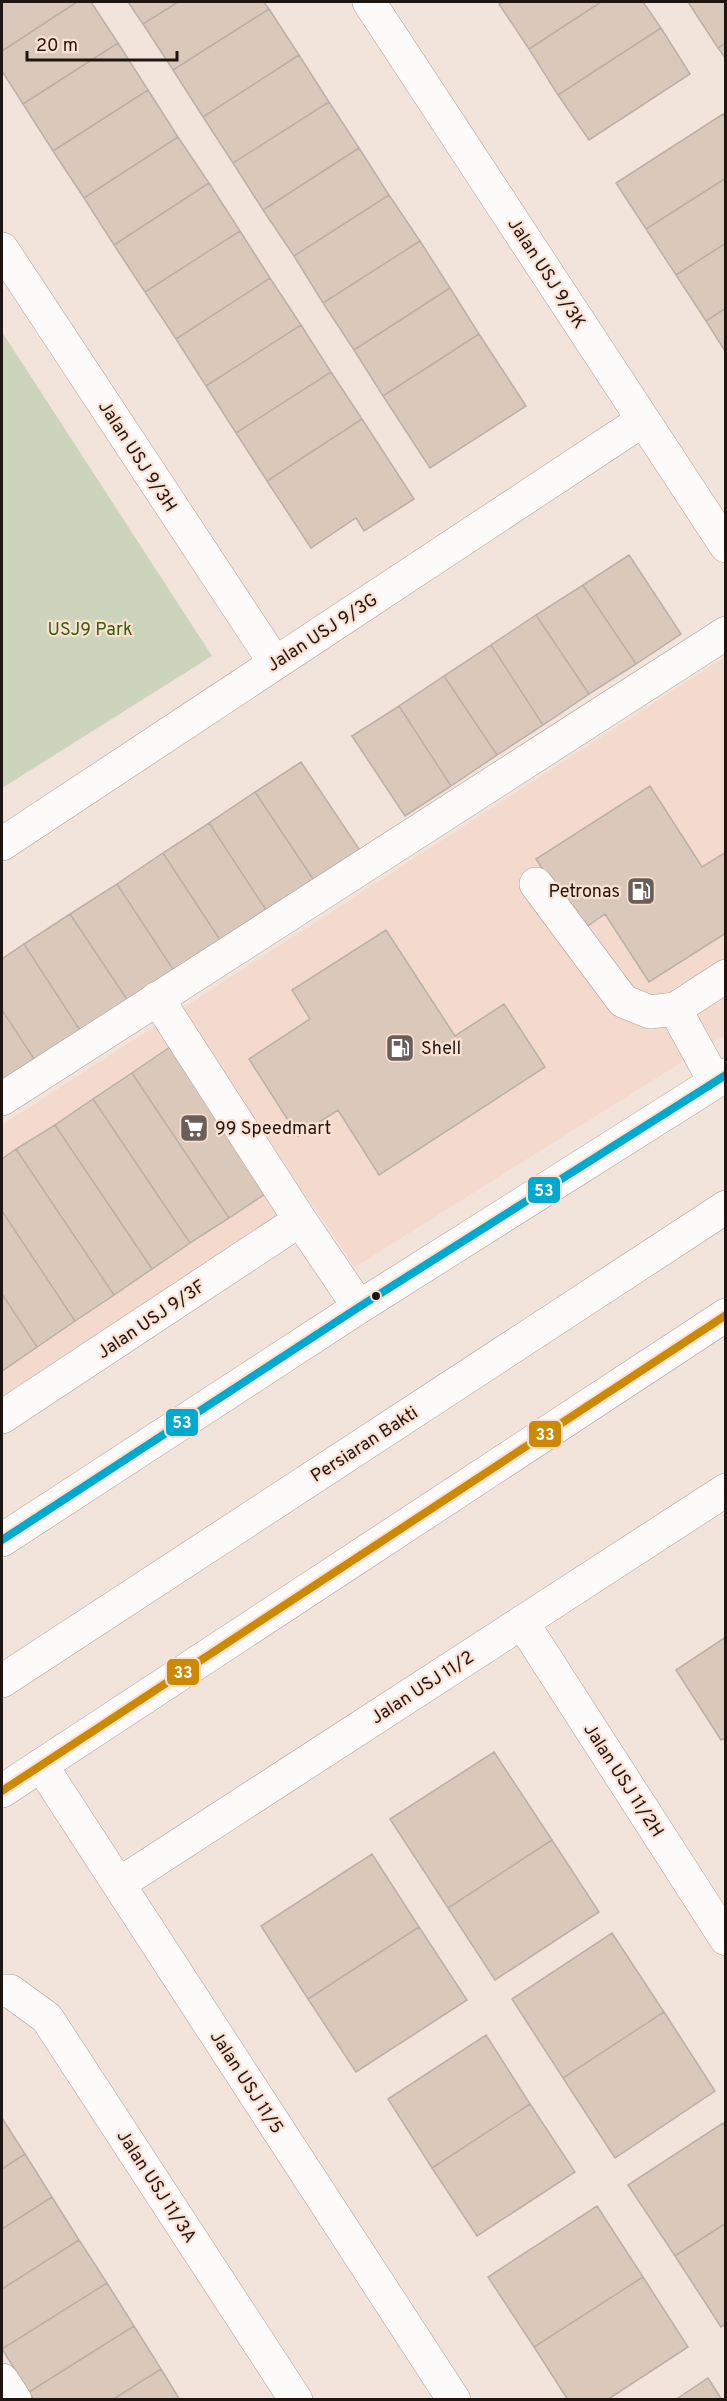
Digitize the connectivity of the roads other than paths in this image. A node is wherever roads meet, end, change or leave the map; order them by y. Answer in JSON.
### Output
{"nodes":[{"id":1,"x":369,"y":2,"type":"edge"},
{"id":2,"x":2,"y":249,"type":"edge"},
{"id":3,"x":643,"y":420,"type":"junction"},
{"id":4,"x":726,"y":546,"type":"edge"},
{"id":5,"x":726,"y":633,"type":"edge"},
{"id":6,"x":275,"y":663,"type":"junction"},
{"id":7,"x":2,"y":844,"type":"edge"},
{"id":8,"x":536,"y":884,"type":"dead end"},
{"id":9,"x":726,"y":976,"type":"edge"},
{"id":10,"x":158,"y":998,"type":"junction"},
{"id":11,"x":675,"y":1009,"type":"junction"},
{"id":12,"x":720,"y":1078,"type":"edge"},
{"id":13,"x":2,"y":1099,"type":"edge"},
{"id":14,"x":726,"y":1207,"type":"edge"},
{"id":15,"x":300,"y":1220,"type":"junction"},
{"id":16,"x":359,"y":1307,"type":"junction"},
{"id":17,"x":726,"y":1315,"type":"edge"},
{"id":18,"x":2,"y":1417,"type":"edge"},
{"id":19,"x":726,"y":1490,"type":"edge"},
{"id":20,"x":2,"y":1540,"type":"edge"},
{"id":21,"x":522,"y":1622,"type":"junction"},
{"id":22,"x":2,"y":1681,"type":"edge"},
{"id":23,"x":41,"y":1765,"type":"junction"},
{"id":24,"x":2,"y":1791,"type":"edge"},
{"id":25,"x":119,"y":1884,"type":"junction"},
{"id":26,"x":726,"y":1938,"type":"edge"},
{"id":27,"x":2,"y":1991,"type":"edge"},
{"id":28,"x":2,"y":2380,"type":"edge"},
{"id":29,"x":15,"y":2400,"type":"edge"},
{"id":30,"x":296,"y":2400,"type":"edge"},
{"id":31,"x":454,"y":2400,"type":"edge"}],
"edges":[{"from":1,"to":3,"type":"street","name":"Jalan USJ 9/3K"},
{"from":2,"to":6,"type":"street","name":"Jalan USJ 9/3H"},
{"from":3,"to":4,"type":"street","name":"Jalan USJ 9/3K"},
{"from":3,"to":6,"type":"street","name":"Jalan USJ 9/3G"},
{"from":5,"to":10,"type":"street"},
{"from":6,"to":7,"type":"street","name":"Jalan USJ 9/3G"},
{"from":8,"to":11,"type":"street"},
{"from":9,"to":11,"type":"street"},
{"from":10,"to":13,"type":"street"},
{"from":10,"to":15,"type":"street"},
{"from":11,"to":12,"type":"street"},
{"from":12,"to":16,"type":"street"},
{"from":14,"to":22,"type":"street","name":"Persiaran Bakti"},
{"from":15,"to":16,"type":"street"},
{"from":15,"to":18,"type":"street","name":"Jalan USJ 9/3F"},
{"from":16,"to":20,"type":"street"},
{"from":17,"to":23,"type":"street"},
{"from":19,"to":21,"type":"street","name":"Jalan USJ 11/2"},
{"from":21,"to":25,"type":"street","name":"Jalan USJ 11/2"},
{"from":21,"to":26,"type":"street","name":"Jalan USJ 11/2H"},
{"from":23,"to":24,"type":"street"},
{"from":23,"to":25,"type":"street","name":"Jalan USJ 11/5"},
{"from":25,"to":31,"type":"street","name":"Jalan USJ 11/5"},
{"from":27,"to":30,"type":"street","name":"Jalan USJ 11/3A"},
{"from":28,"to":29,"type":"street"}]}
